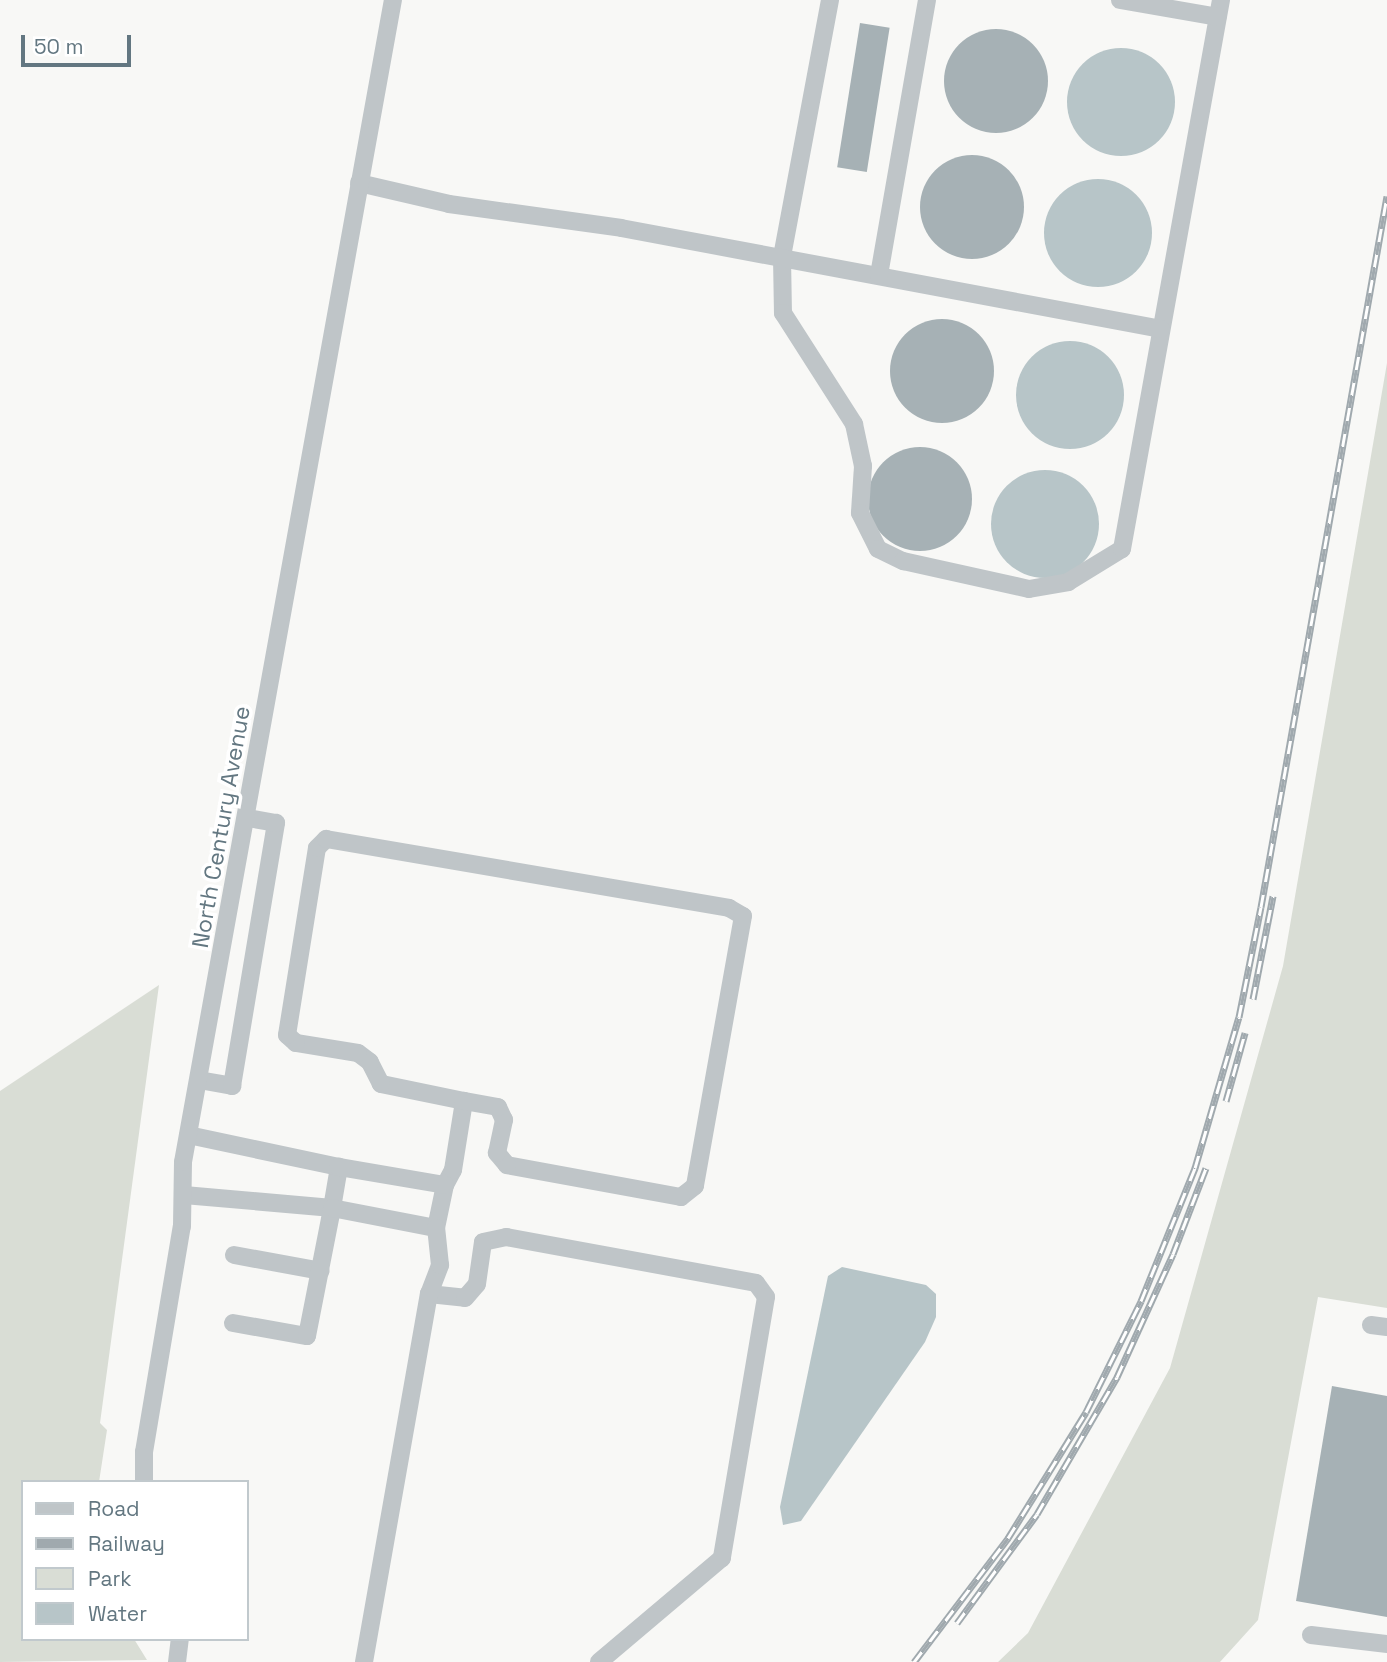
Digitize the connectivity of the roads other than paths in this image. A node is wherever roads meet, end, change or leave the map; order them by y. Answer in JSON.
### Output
{"nodes":[{"id":1,"x":393,"y":0,"type":"edge"},
{"id":2,"x":830,"y":0,"type":"edge"},
{"id":3,"x":927,"y":0,"type":"edge"},
{"id":4,"x":1120,"y":0,"type":"edge"},
{"id":5,"x":1219,"y":8,"type":"edge"},
{"id":6,"x":359,"y":183,"type":"junction"},
{"id":7,"x":782,"y":257,"type":"junction"},
{"id":8,"x":879,"y":275,"type":"junction"},
{"id":9,"x":1161,"y":329,"type":"junction"},
{"id":10,"x":247,"y":818,"type":"junction"},
{"id":11,"x":199,"y":1080,"type":"junction"},
{"id":12,"x":464,"y":1101,"type":"junction"},
{"id":13,"x":188,"y":1135,"type":"junction"},
{"id":14,"x":339,"y":1167,"type":"junction"},
{"id":15,"x":445,"y":1185,"type":"junction"},
{"id":16,"x":184,"y":1195,"type":"junction"},
{"id":17,"x":332,"y":1208,"type":"junction"},
{"id":18,"x":436,"y":1228,"type":"junction"},
{"id":19,"x":234,"y":1255,"type":"dead end"},
{"id":20,"x":321,"y":1271,"type":"junction"},
{"id":21,"x":429,"y":1294,"type":"junction"},
{"id":22,"x":233,"y":1323,"type":"dead end"},
{"id":23,"x":144,"y":1480,"type":"edge"},
{"id":24,"x":1311,"y":1635,"type":"dead end"},
{"id":25,"x":180,"y":1641,"type":"edge"},
{"id":26,"x":1387,"y":1644,"type":"edge"},
{"id":27,"x":177,"y":1662,"type":"edge"},
{"id":28,"x":364,"y":1662,"type":"edge"},
{"id":29,"x":599,"y":1662,"type":"edge"}],
"edges":[{"from":1,"to":6,"type":"lane","name":"North Century Avenue"},
{"from":2,"to":7,"type":"lane"},
{"from":3,"to":8,"type":"lane"},
{"from":4,"to":5,"type":"lane"},
{"from":5,"to":9,"type":"lane"},
{"from":6,"to":7,"type":"lane"},
{"from":6,"to":10,"type":"lane","name":"North Century Avenue"},
{"from":7,"to":8,"type":"lane"},
{"from":7,"to":9,"type":"lane"},
{"from":8,"to":9,"type":"lane"},
{"from":10,"to":11,"type":"lane","name":"North Century Avenue"},
{"from":10,"to":11,"type":"lane"},
{"from":11,"to":13,"type":"lane","name":"North Century Avenue"},
{"from":12,"to":12,"type":"lane"},
{"from":12,"to":15,"type":"lane"},
{"from":13,"to":14,"type":"lane"},
{"from":13,"to":16,"type":"lane","name":"North Century Avenue"},
{"from":14,"to":15,"type":"lane"},
{"from":14,"to":17,"type":"lane"},
{"from":15,"to":18,"type":"lane"},
{"from":16,"to":17,"type":"lane"},
{"from":16,"to":23,"type":"lane","name":"North Century Avenue"},
{"from":17,"to":18,"type":"lane"},
{"from":17,"to":20,"type":"lane"},
{"from":18,"to":21,"type":"lane"},
{"from":19,"to":20,"type":"lane"},
{"from":20,"to":22,"type":"lane"},
{"from":21,"to":28,"type":"lane"},
{"from":21,"to":29,"type":"lane"},
{"from":24,"to":26,"type":"lane"},
{"from":25,"to":27,"type":"lane"}]}
